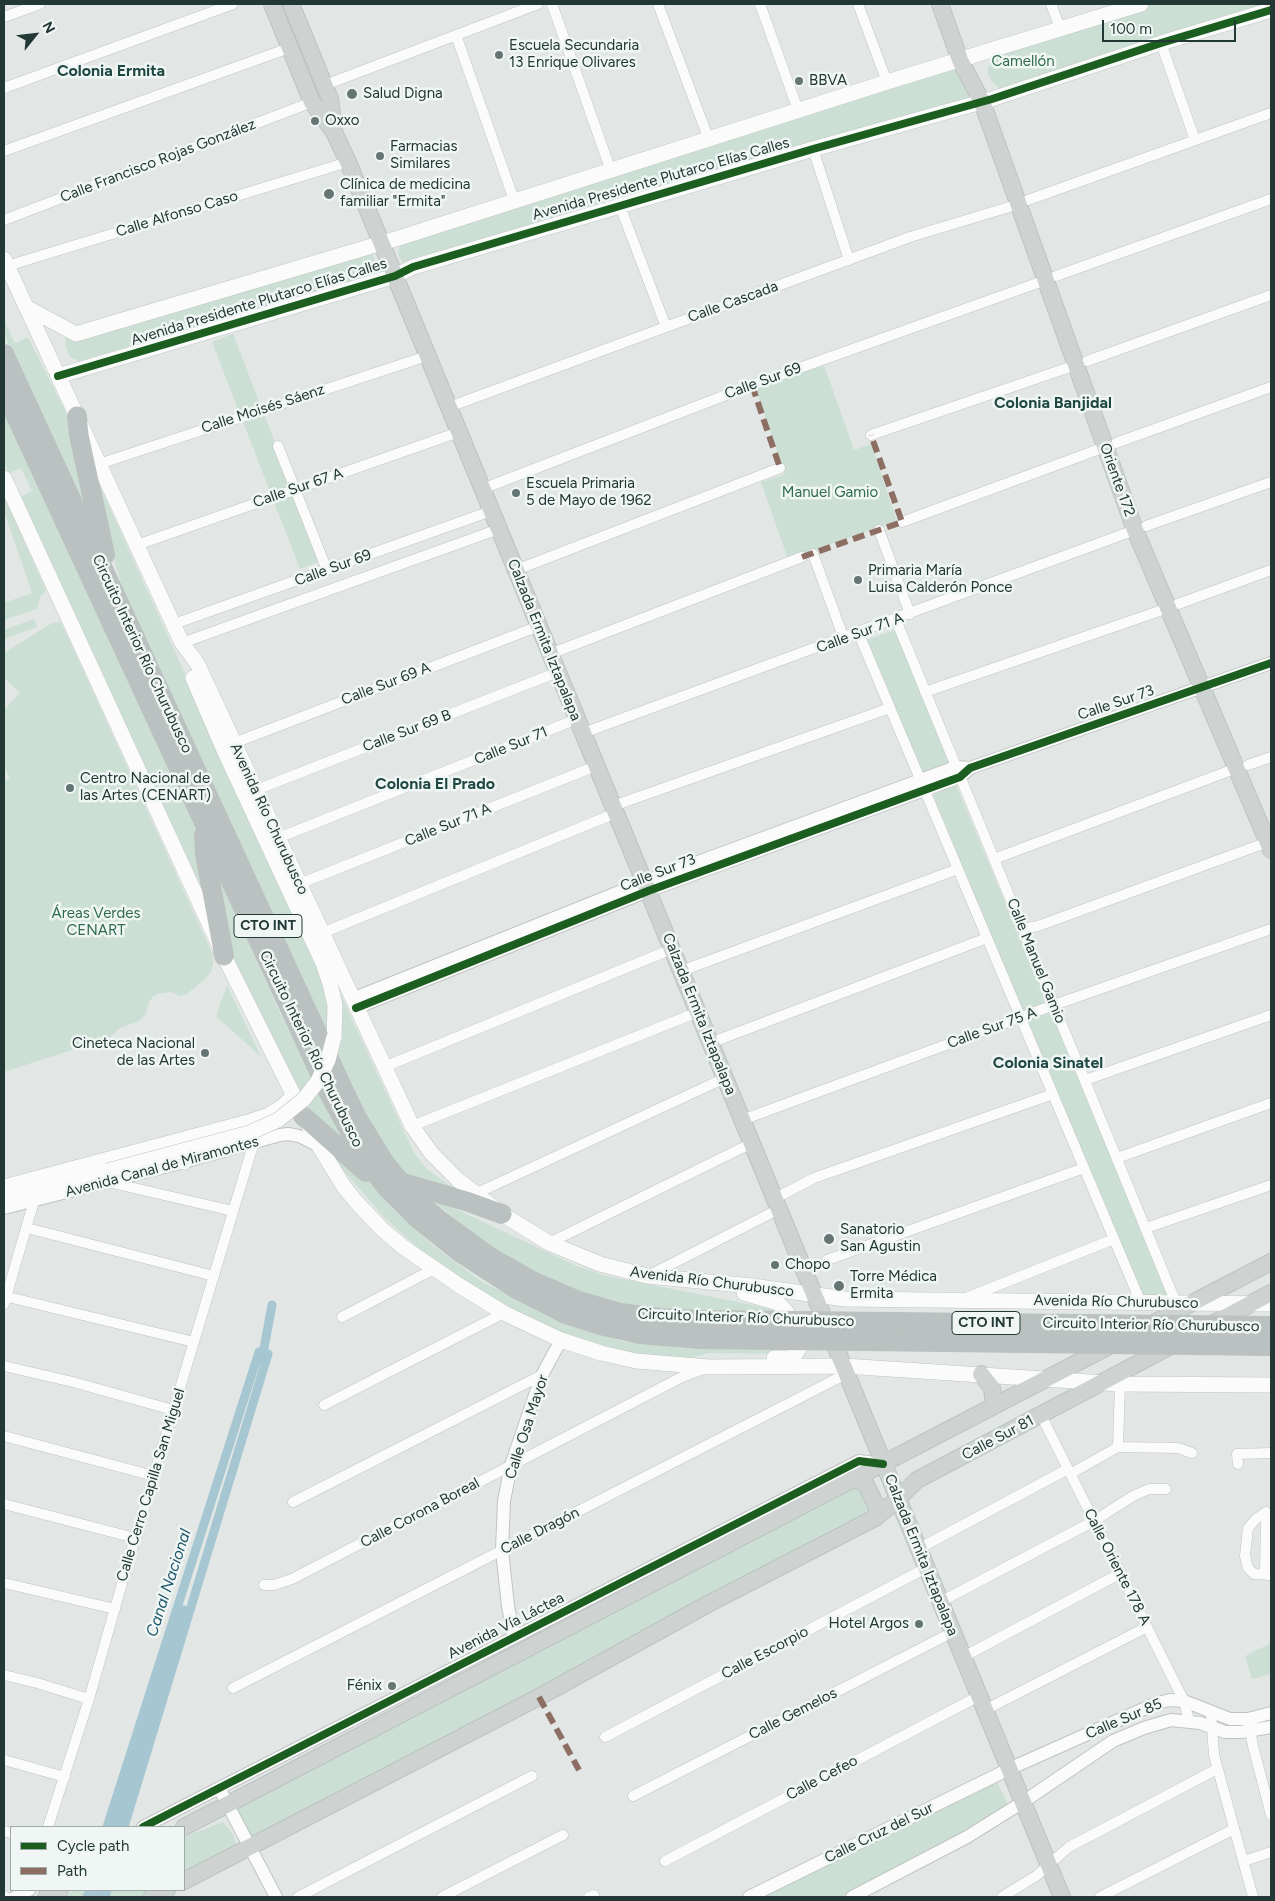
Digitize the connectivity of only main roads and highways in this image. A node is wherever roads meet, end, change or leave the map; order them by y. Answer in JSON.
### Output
{"nodes":[{"id":1,"x":272,"y":4,"type":"edge"},
{"id":2,"x":291,"y":4,"type":"edge"},
{"id":3,"x":940,"y":4,"type":"edge"},
{"id":4,"x":951,"y":4,"type":"edge"},
{"id":5,"x":1141,"y":4,"type":"edge"},
{"id":6,"x":1271,"y":10,"type":"edge"},
{"id":7,"x":965,"y":58,"type":"junction"},
{"id":8,"x":987,"y":101,"type":"junction"},
{"id":9,"x":334,"y":132,"type":"junction"},
{"id":10,"x":381,"y":243,"type":"junction"},
{"id":11,"x":5,"y":262,"type":"edge"},
{"id":12,"x":395,"y":276,"type":"junction"},
{"id":13,"x":26,"y":307,"type":"junction"},
{"id":14,"x":4,"y":354,"type":"edge"},
{"id":15,"x":58,"y":376,"type":"junction"},
{"id":16,"x":4,"y":390,"type":"edge"},
{"id":17,"x":77,"y":416,"type":"junction"},
{"id":18,"x":4,"y":478,"type":"edge"},
{"id":19,"x":114,"y":595,"type":"junction"},
{"id":20,"x":229,"y":747,"type":"junction"},
{"id":21,"x":1242,"y":767,"type":"junction"},
{"id":22,"x":1271,"y":821,"type":"edge"},
{"id":23,"x":204,"y":824,"type":"junction"},
{"id":24,"x":1270,"y":846,"type":"edge"},
{"id":25,"x":224,"y":956,"type":"junction"},
{"id":26,"x":294,"y":1096,"type":"junction"},
{"id":27,"x":303,"y":1116,"type":"junction"},
{"id":28,"x":179,"y":1140,"type":"junction"},
{"id":29,"x":157,"y":1146,"type":"junction"},
{"id":30,"x":184,"y":1162,"type":"road end"},
{"id":31,"x":157,"y":1168,"type":"road end"},
{"id":32,"x":393,"y":1185,"type":"junction"},
{"id":33,"x":4,"y":1187,"type":"edge"},
{"id":34,"x":7,"y":1204,"type":"edge"},
{"id":35,"x":502,"y":1214,"type":"junction"},
{"id":36,"x":1271,"y":1262,"type":"edge"},
{"id":37,"x":711,"y":1283,"type":"junction"},
{"id":38,"x":1271,"y":1293,"type":"edge"},
{"id":39,"x":815,"y":1296,"type":"junction"},
{"id":40,"x":1194,"y":1303,"type":"junction"},
{"id":41,"x":1252,"y":1304,"type":"junction"},
{"id":42,"x":1271,"y":1304,"type":"edge"},
{"id":43,"x":1271,"y":1326,"type":"edge"},
{"id":44,"x":1271,"y":1346,"type":"edge"},
{"id":45,"x":690,"y":1366,"type":"junction"},
{"id":46,"x":845,"y":1370,"type":"junction"},
{"id":47,"x":981,"y":1374,"type":"junction"},
{"id":48,"x":1047,"y":1378,"type":"junction"},
{"id":49,"x":1103,"y":1382,"type":"junction"},
{"id":50,"x":1271,"y":1385,"type":"edge"},
{"id":51,"x":994,"y":1406,"type":"junction"},
{"id":52,"x":884,"y":1464,"type":"junction"},
{"id":53,"x":853,"y":1479,"type":"junction"},
{"id":54,"x":898,"y":1499,"type":"junction"},
{"id":55,"x":875,"y":1518,"type":"junction"},
{"id":56,"x":185,"y":1826,"type":"edge"},
{"id":57,"x":185,"y":1880,"type":"edge"},
{"id":58,"x":58,"y":1891,"type":"edge"},
{"id":59,"x":165,"y":1891,"type":"edge"},
{"id":60,"x":46,"y":1897,"type":"edge"},
{"id":61,"x":152,"y":1897,"type":"edge"},
{"id":62,"x":1062,"y":1897,"type":"edge"}],
"edges":[{"from":1,"to":9,"type":"main road","name":"Calzada Ermita Iztapalapa"},
{"from":2,"to":9,"type":"main road","name":"Calzada Ermita Iztapalapa"},
{"from":3,"to":7,"type":"main road"},
{"from":4,"to":7,"type":"main road"},
{"from":5,"to":7,"type":"main road","name":"Avenida Presidente Plutarco Elías Calles"},
{"from":6,"to":8,"type":"main road","name":"Avenida Presidente Plutarco Elías Calles"},
{"from":7,"to":8,"type":"main road","name":"Oriente 172"},
{"from":7,"to":10,"type":"main road","name":"Avenida Presidente Plutarco Elías Calles"},
{"from":8,"to":12,"type":"main road","name":"Avenida Presidente Plutarco Elías Calles"},
{"from":8,"to":21,"type":"main road","name":"Oriente 172"},
{"from":9,"to":10,"type":"main road","name":"Calzada Ermita Iztapalapa"},
{"from":10,"to":12,"type":"main road","name":"Calzada Ermita Iztapalapa"},
{"from":10,"to":13,"type":"main road","name":"Avenida Presidente Plutarco Elías Calles"},
{"from":11,"to":13,"type":"main road"},
{"from":12,"to":15,"type":"main road","name":"Avenida Presidente Plutarco Elías Calles"},
{"from":12,"to":39,"type":"main road","name":"Calzada Ermita Iztapalapa"},
{"from":13,"to":15,"type":"main road"},
{"from":14,"to":19,"type":"highway","name":"Circuito Interior Río Churubusco","number":"CTO INT"},
{"from":15,"to":17,"type":"main road"},
{"from":16,"to":23,"type":"highway","name":"Circuito Interior Río Churubusco","number":"CTO INT"},
{"from":17,"to":19,"type":"highway"},
{"from":17,"to":20,"type":"main road"},
{"from":18,"to":25,"type":"main road","number":"CTO INT"},
{"from":19,"to":32,"type":"highway","name":"Circuito Interior Río Churubusco","number":"CTO INT"},
{"from":20,"to":34,"type":"main road","name":"Avenida Canal de Miramontes","bridge":true},
{"from":20,"to":35,"type":"main road","name":"Avenida Río Churubusco","number":"CTO INT"},
{"from":21,"to":22,"type":"main road","name":"Oriente 172"},
{"from":21,"to":24,"type":"main road","name":"Oriente 172"},
{"from":23,"to":25,"type":"highway"},
{"from":23,"to":32,"type":"highway","name":"Circuito Interior Río Churubusco","number":"CTO INT"},
{"from":25,"to":26,"type":"main road","number":"CTO INT"},
{"from":26,"to":27,"type":"main road","number":"CTO INT"},
{"from":26,"to":28,"type":"main road","name":"Avenida Canal de Miramontes"},
{"from":27,"to":32,"type":"highway"},
{"from":27,"to":45,"type":"main road","number":"CTO INT"},
{"from":28,"to":29,"type":"main road","name":"Avenida Canal de Miramontes"},
{"from":28,"to":30,"type":"main road"},
{"from":29,"to":31,"type":"main road"},
{"from":29,"to":33,"type":"main road","name":"Avenida Canal de Miramontes"},
{"from":32,"to":35,"type":"highway"},
{"from":32,"to":43,"type":"highway","name":"Circuito Interior Río Churubusco","number":"CTO INT","bridge":true},
{"from":32,"to":44,"type":"highway","name":"Circuito Interior Río Churubusco","number":"CTO INT","bridge":true},
{"from":35,"to":37,"type":"main road","name":"Avenida Río Churubusco","number":"CTO INT"},
{"from":36,"to":40,"type":"main road","name":"Calle Sur 81"},
{"from":37,"to":39,"type":"main road","name":"Avenida Río Churubusco","number":"CTO INT"},
{"from":37,"to":45,"type":"main road"},
{"from":38,"to":41,"type":"main road","name":"Calle Sur 81"},
{"from":39,"to":40,"type":"main road","name":"Avenida Río Churubusco","number":"CTO INT"},
{"from":39,"to":46,"type":"main road","name":"Calzada Ermita Iztapalapa"},
{"from":40,"to":41,"type":"main road","name":"Avenida Río Churubusco","number":"CTO INT"},
{"from":40,"to":48,"type":"main road","name":"Calle Sur 81"},
{"from":41,"to":42,"type":"main road","name":"Avenida Río Churubusco","number":"CTO INT"},
{"from":41,"to":49,"type":"main road","name":"Calle Sur 81"},
{"from":45,"to":46,"type":"main road","number":"CTO INT"},
{"from":46,"to":47,"type":"main road","number":"CTO INT"},
{"from":46,"to":52,"type":"main road","name":"Calzada Ermita Iztapalapa"},
{"from":47,"to":48,"type":"main road","number":"CTO INT"},
{"from":47,"to":51,"type":"main road"},
{"from":48,"to":49,"type":"main road","number":"CTO INT"},
{"from":48,"to":51,"type":"main road","name":"Calle Sur 81"},
{"from":49,"to":50,"type":"main road","number":"CTO INT"},
{"from":49,"to":54,"type":"main road","name":"Calle Sur 81"},
{"from":51,"to":52,"type":"main road","name":"Calle Sur 81"},
{"from":52,"to":53,"type":"main road","name":"Avenida Vía Láctea"},
{"from":52,"to":54,"type":"main road","name":"Calzada Ermita Iztapalapa"},
{"from":53,"to":55,"type":"main road"},
{"from":53,"to":56,"type":"main road","name":"Avenida Vía Láctea"},
{"from":54,"to":55,"type":"main road"},
{"from":54,"to":62,"type":"main road","name":"Calzada Ermita Iztapalapa"},
{"from":55,"to":57,"type":"main road"},
{"from":58,"to":60,"type":"main road"},
{"from":59,"to":61,"type":"main road"}]}
